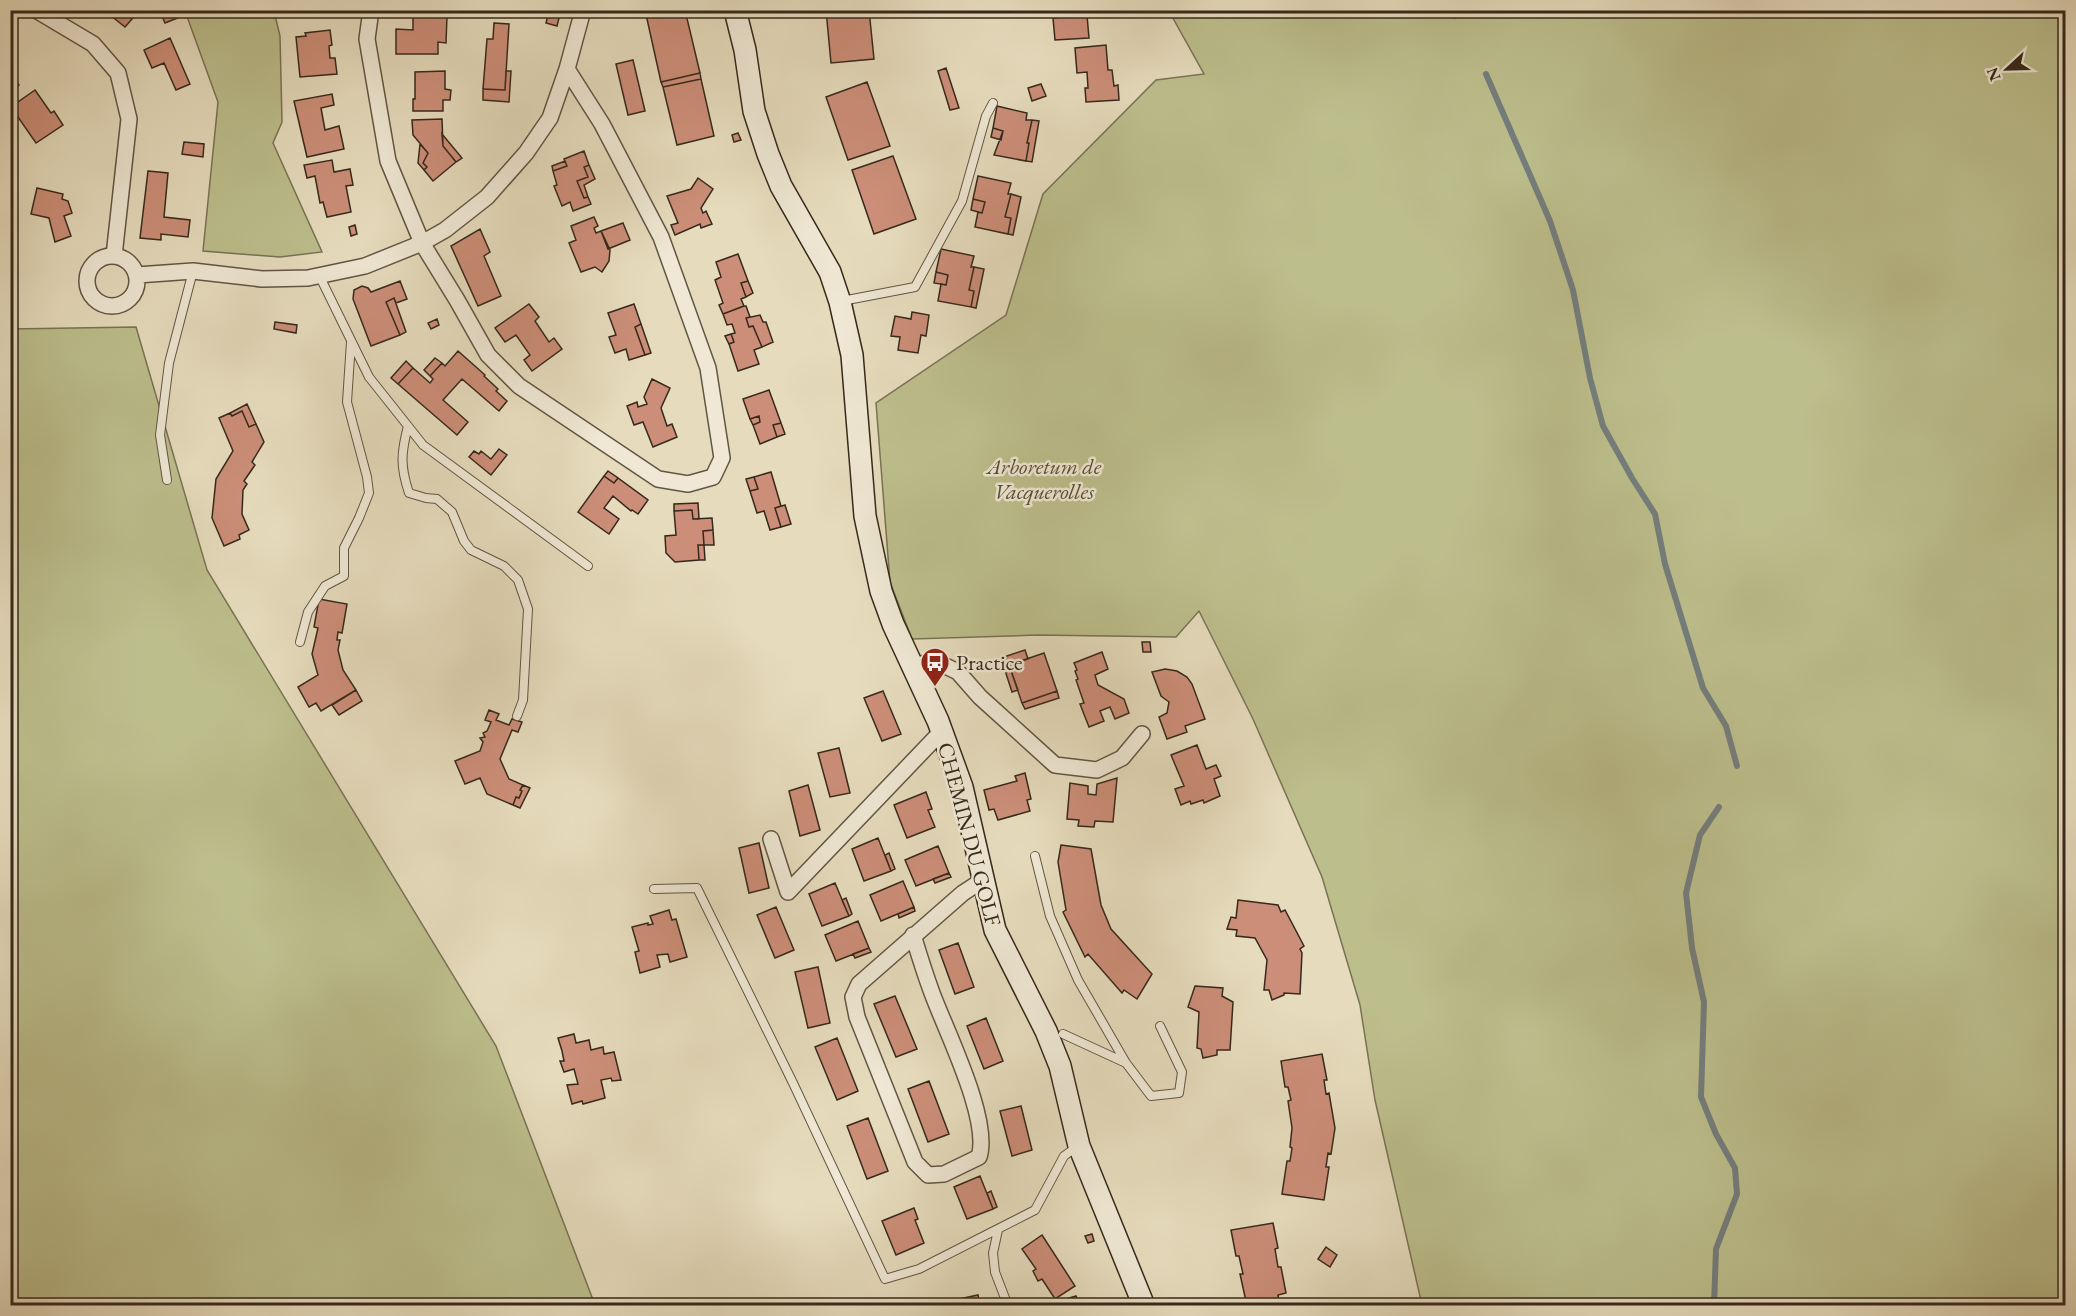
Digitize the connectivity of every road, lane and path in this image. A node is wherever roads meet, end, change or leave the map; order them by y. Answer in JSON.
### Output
{"nodes":[{"id":1,"x":36,"y":10,"type":"edge"},
{"id":2,"x":370,"y":10,"type":"edge"},
{"id":3,"x":583,"y":10,"type":"edge"},
{"id":4,"x":735,"y":10,"type":"edge"},
{"id":5,"x":567,"y":69,"type":"junction"},
{"id":6,"x":993,"y":103,"type":"dead end"},
{"id":7,"x":422,"y":243,"type":"junction"},
{"id":8,"x":114,"y":256,"type":"junction"},
{"id":9,"x":193,"y":271,"type":"junction"},
{"id":10,"x":137,"y":275,"type":"junction"},
{"id":11,"x":319,"y":275,"type":"junction"},
{"id":12,"x":840,"y":302,"type":"junction"},
{"id":13,"x":351,"y":340,"type":"junction"},
{"id":14,"x":408,"y":426,"type":"junction"},
{"id":15,"x":167,"y":480,"type":"dead end"},
{"id":16,"x":588,"y":566,"type":"dead end"},
{"id":17,"x":300,"y":642,"type":"dead end"},
{"id":18,"x":912,"y":666,"type":"junction"},
{"id":19,"x":517,"y":716,"type":"dead end"},
{"id":20,"x":942,"y":731,"type":"junction"},
{"id":21,"x":1142,"y":734,"type":"dead end"},
{"id":22,"x":771,"y":839,"type":"dead end"},
{"id":23,"x":1035,"y":856,"type":"dead end"},
{"id":24,"x":983,"y":880,"type":"junction"},
{"id":25,"x":654,"y":889,"type":"dead end"},
{"id":26,"x":913,"y":936,"type":"junction"},
{"id":27,"x":1160,"y":1026,"type":"dead end"},
{"id":28,"x":1063,"y":1034,"type":"dead end"},
{"id":29,"x":1126,"y":1063,"type":"junction"},
{"id":30,"x":1079,"y":1146,"type":"junction"},
{"id":31,"x":998,"y":1230,"type":"junction"},
{"id":32,"x":1008,"y":1305,"type":"edge"},
{"id":33,"x":1144,"y":1305,"type":"edge"}],
"edges":[{"from":1,"to":8,"type":"street"},
{"from":2,"to":7,"type":"street"},
{"from":3,"to":5,"type":"street"},
{"from":4,"to":12,"type":"street","name":"CHEMIN DU GOLF"},
{"from":5,"to":7,"type":"street"},
{"from":5,"to":7,"type":"street"},
{"from":6,"to":12,"type":"lane"},
{"from":7,"to":11,"type":"street"},
{"from":8,"to":10,"type":"street"},
{"from":8,"to":10,"type":"street"},
{"from":9,"to":10,"type":"street"},
{"from":9,"to":11,"type":"street"},
{"from":9,"to":15,"type":"lane"},
{"from":11,"to":13,"type":"lane"},
{"from":12,"to":18,"type":"street","name":"CHEMIN DU GOLF"},
{"from":13,"to":14,"type":"lane"},
{"from":13,"to":17,"type":"lane"},
{"from":14,"to":16,"type":"lane"},
{"from":14,"to":19,"type":"lane"},
{"from":18,"to":20,"type":"street","name":"CHEMIN DU GOLF"},
{"from":18,"to":21,"type":"street"},
{"from":20,"to":22,"type":"street"},
{"from":20,"to":24,"type":"street","name":"CHEMIN DU GOLF"},
{"from":23,"to":29,"type":"lane"},
{"from":24,"to":26,"type":"street"},
{"from":24,"to":30,"type":"street","name":"CHEMIN DU GOLF"},
{"from":25,"to":31,"type":"lane"},
{"from":26,"to":26,"type":"street"},
{"from":27,"to":29,"type":"lane"},
{"from":28,"to":29,"type":"lane"},
{"from":30,"to":31,"type":"lane"},
{"from":30,"to":33,"type":"street","name":"CHEMIN DU GOLF"},
{"from":31,"to":32,"type":"lane"}]}
